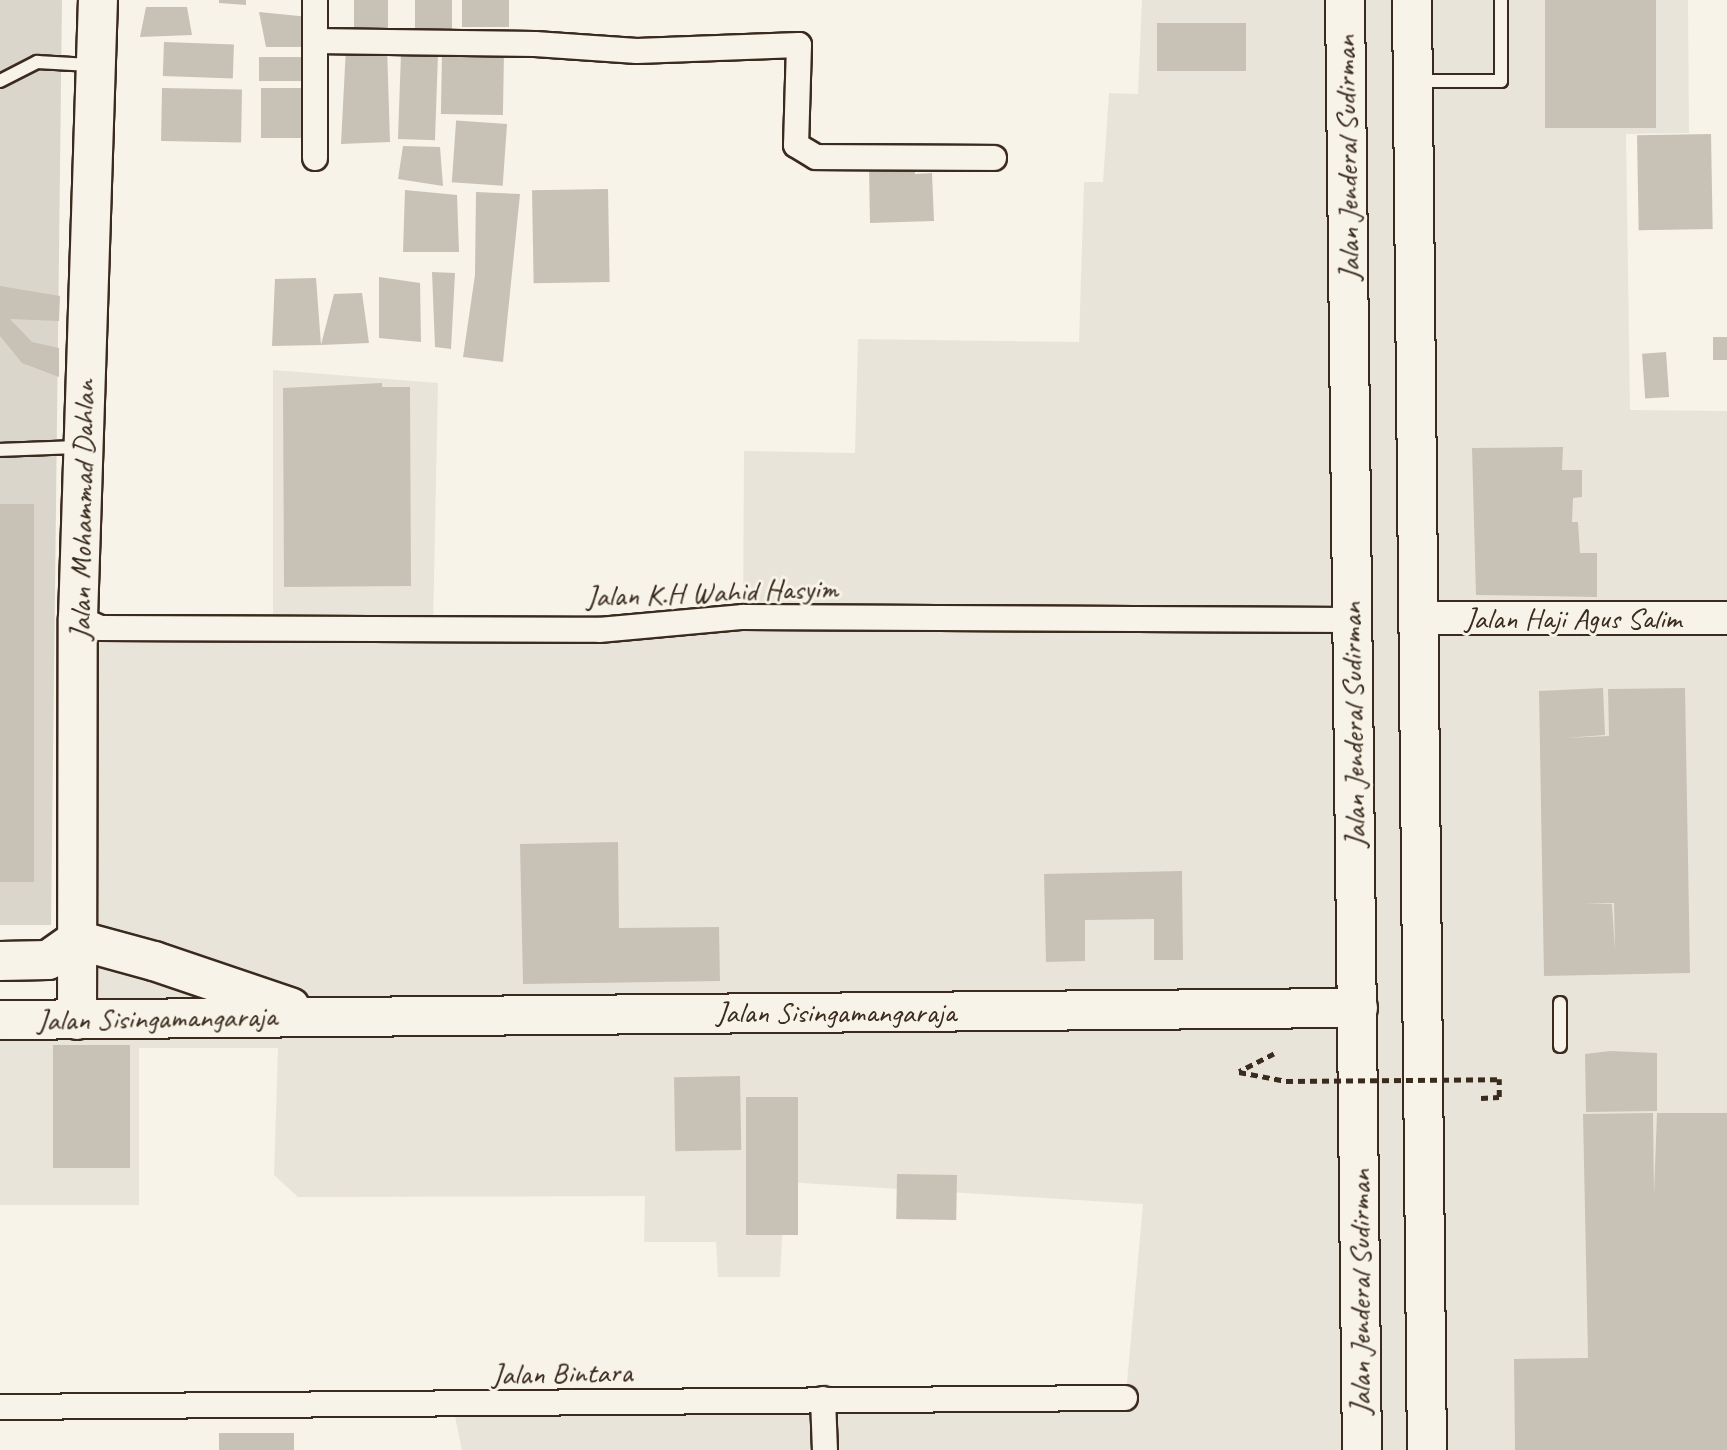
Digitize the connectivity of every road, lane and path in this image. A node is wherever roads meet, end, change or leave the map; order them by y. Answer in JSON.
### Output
{"nodes":[{"id":1,"x":98,"y":0,"type":"edge"},
{"id":2,"x":315,"y":0,"type":"edge"},
{"id":3,"x":1345,"y":0,"type":"edge"},
{"id":4,"x":1412,"y":0,"type":"edge"},
{"id":5,"x":1501,"y":0,"type":"edge"},
{"id":6,"x":315,"y":41,"type":"junction"},
{"id":7,"x":98,"y":66,"type":"junction"},
{"id":8,"x":0,"y":81,"type":"edge"},
{"id":9,"x":1414,"y":81,"type":"junction"},
{"id":10,"x":315,"y":158,"type":"dead end"},
{"id":11,"x":995,"y":158,"type":"dead end"},
{"id":12,"x":82,"y":447,"type":"junction"},
{"id":13,"x":0,"y":450,"type":"edge"},
{"id":14,"x":78,"y":618,"type":"junction"},
{"id":15,"x":1419,"y":618,"type":"junction"},
{"id":16,"x":1727,"y":618,"type":"edge"},
{"id":17,"x":1351,"y":620,"type":"junction"},
{"id":18,"x":77,"y":940,"type":"junction"},
{"id":19,"x":0,"y":961,"type":"edge"},
{"id":20,"x":1560,"y":1003,"type":"dead end"},
{"id":21,"x":1358,"y":1008,"type":"junction"},
{"id":22,"x":315,"y":1016,"type":"junction"},
{"id":23,"x":0,"y":1020,"type":"edge"},
{"id":24,"x":76,"y":1020,"type":"junction"},
{"id":25,"x":1560,"y":1046,"type":"dead end"},
{"id":26,"x":1274,"y":1054,"type":"dead end"},
{"id":27,"x":1481,"y":1098,"type":"dead end"},
{"id":28,"x":1125,"y":1398,"type":"dead end"},
{"id":29,"x":824,"y":1399,"type":"junction"},
{"id":30,"x":0,"y":1407,"type":"edge"},
{"id":31,"x":825,"y":1450,"type":"edge"},
{"id":32,"x":1362,"y":1450,"type":"edge"},
{"id":33,"x":1427,"y":1450,"type":"edge"}],
"edges":[{"from":1,"to":7,"type":"main road","name":"Jalan Mohammad Dahlan"},
{"from":2,"to":6,"type":"street"},
{"from":3,"to":17,"type":"main road","name":"Jalan Jenderal Sudirman"},
{"from":4,"to":9,"type":"main road"},
{"from":5,"to":9,"type":"lane"},
{"from":6,"to":10,"type":"street"},
{"from":6,"to":11,"type":"street"},
{"from":7,"to":8,"type":"lane"},
{"from":7,"to":12,"type":"main road","name":"Jalan Mohammad Dahlan"},
{"from":9,"to":15,"type":"main road"},
{"from":12,"to":13,"type":"lane"},
{"from":12,"to":14,"type":"main road","name":"Jalan Mohammad Dahlan"},
{"from":14,"to":17,"type":"street","name":"Jalan K.H Wahid Hasyim"},
{"from":14,"to":18,"type":"main road","name":"Jalan Mohammad Dahlan"},
{"from":15,"to":16,"type":"street","name":"Jalan Haji Agus Salim"},
{"from":15,"to":33,"type":"main road"},
{"from":17,"to":21,"type":"main road","name":"Jalan Jenderal Sudirman"},
{"from":18,"to":19,"type":"main road","name":"Jalan Sisingamangaraja"},
{"from":18,"to":22,"type":"main road","name":"Jalan Sisingamangaraja"},
{"from":18,"to":24,"type":"main road","name":"Jalan Mohammad Dahlan"},
{"from":20,"to":25,"type":"lane"},
{"from":21,"to":22,"type":"main road","name":"Jalan Sisingamangaraja"},
{"from":21,"to":32,"type":"main road","name":"Jalan Jenderal Sudirman"},
{"from":22,"to":24,"type":"main road","name":"Jalan Sisingamangaraja"},
{"from":23,"to":24,"type":"main road","name":"Jalan Sisingamangaraja"},
{"from":26,"to":27,"type":"path","bridge":true},
{"from":28,"to":29,"type":"street","name":"Jalan Bintara"},
{"from":29,"to":30,"type":"street","name":"Jalan Bintara"},
{"from":29,"to":31,"type":"street"}]}
